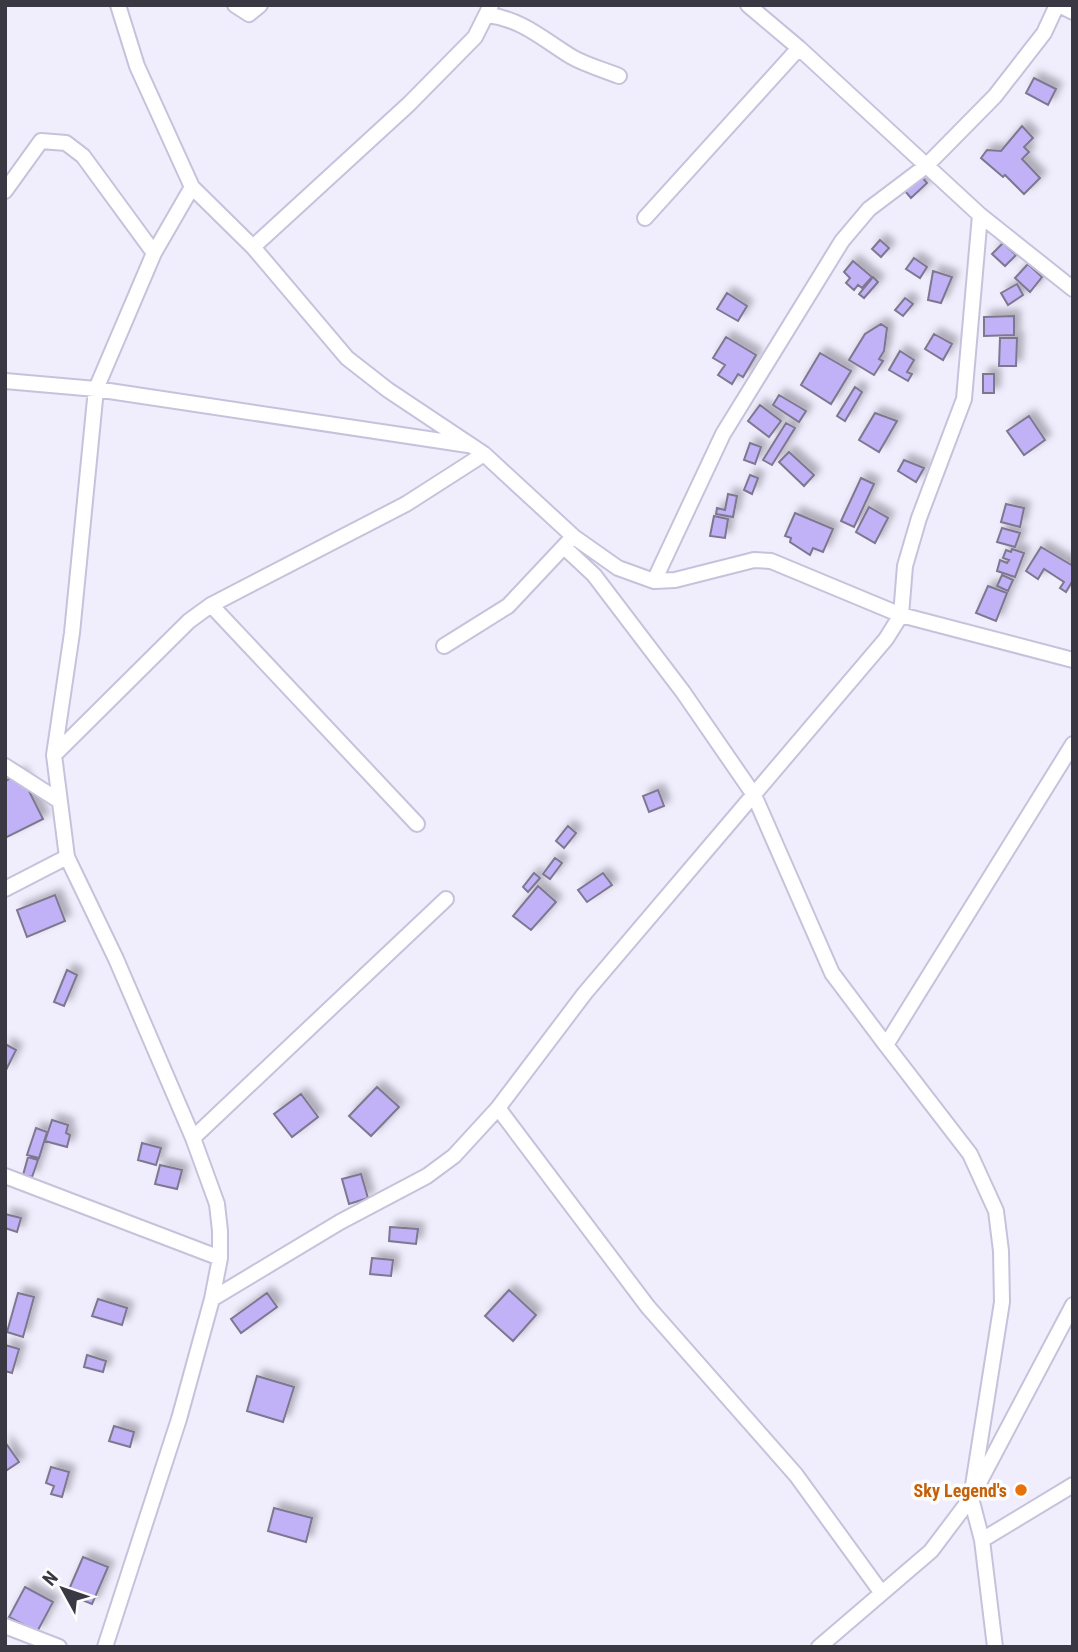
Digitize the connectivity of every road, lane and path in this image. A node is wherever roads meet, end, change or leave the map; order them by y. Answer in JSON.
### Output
{"nodes":[{"id":1,"x":118,"y":5,"type":"edge"},
{"id":2,"x":235,"y":5,"type":"edge"},
{"id":3,"x":260,"y":5,"type":"edge"},
{"id":4,"x":748,"y":5,"type":"edge"},
{"id":5,"x":1058,"y":5,"type":"edge"},
{"id":6,"x":490,"y":10,"type":"edge"},
{"id":7,"x":1073,"y":12,"type":"edge"},
{"id":8,"x":800,"y":48,"type":"junction"},
{"id":9,"x":619,"y":76,"type":"dead end"},
{"id":10,"x":926,"y":166,"type":"junction"},
{"id":11,"x":192,"y":187,"type":"junction"},
{"id":12,"x":5,"y":191,"type":"edge"},
{"id":13,"x":981,"y":215,"type":"junction"},
{"id":14,"x":645,"y":218,"type":"dead end"},
{"id":15,"x":253,"y":247,"type":"junction"},
{"id":16,"x":154,"y":253,"type":"junction"},
{"id":17,"x":1073,"y":289,"type":"edge"},
{"id":18,"x":5,"y":382,"type":"edge"},
{"id":19,"x":96,"y":389,"type":"junction"},
{"id":20,"x":479,"y":449,"type":"junction"},
{"id":21,"x":569,"y":542,"type":"junction"},
{"id":22,"x":654,"y":581,"type":"junction"},
{"id":23,"x":211,"y":605,"type":"junction"},
{"id":24,"x":901,"y":615,"type":"junction"},
{"id":25,"x":443,"y":646,"type":"dead end"},
{"id":26,"x":1073,"y":660,"type":"edge"},
{"id":27,"x":1073,"y":744,"type":"edge"},
{"id":28,"x":54,"y":755,"type":"junction"},
{"id":29,"x":5,"y":766,"type":"edge"},
{"id":30,"x":754,"y":795,"type":"junction"},
{"id":31,"x":58,"y":800,"type":"junction"},
{"id":32,"x":417,"y":824,"type":"dead end"},
{"id":33,"x":67,"y":857,"type":"junction"},
{"id":34,"x":5,"y":889,"type":"edge"},
{"id":35,"x":446,"y":899,"type":"dead end"},
{"id":36,"x":886,"y":1045,"type":"junction"},
{"id":37,"x":498,"y":1108,"type":"junction"},
{"id":38,"x":192,"y":1138,"type":"junction"},
{"id":39,"x":5,"y":1177,"type":"edge"},
{"id":40,"x":220,"y":1258,"type":"junction"},
{"id":41,"x":212,"y":1299,"type":"junction"},
{"id":42,"x":1073,"y":1305,"type":"edge"},
{"id":43,"x":1073,"y":1485,"type":"edge"},
{"id":44,"x":971,"y":1497,"type":"junction"},
{"id":45,"x":982,"y":1540,"type":"junction"},
{"id":46,"x":881,"y":1592,"type":"junction"},
{"id":47,"x":5,"y":1626,"type":"edge"},
{"id":48,"x":59,"y":1647,"type":"edge"},
{"id":49,"x":105,"y":1647,"type":"edge"},
{"id":50,"x":819,"y":1647,"type":"edge"},
{"id":51,"x":995,"y":1647,"type":"edge"}],
"edges":[{"from":1,"to":11,"type":"street"},
{"from":2,"to":3,"type":"street"},
{"from":4,"to":8,"type":"street"},
{"from":5,"to":7,"type":"street"},
{"from":5,"to":10,"type":"street"},
{"from":6,"to":9,"type":"street"},
{"from":6,"to":15,"type":"street"},
{"from":8,"to":10,"type":"street"},
{"from":8,"to":14,"type":"street"},
{"from":10,"to":13,"type":"street"},
{"from":10,"to":22,"type":"street"},
{"from":11,"to":15,"type":"street"},
{"from":11,"to":16,"type":"street"},
{"from":12,"to":16,"type":"street"},
{"from":13,"to":17,"type":"street"},
{"from":13,"to":24,"type":"street"},
{"from":15,"to":20,"type":"street"},
{"from":16,"to":19,"type":"street"},
{"from":18,"to":19,"type":"street"},
{"from":19,"to":20,"type":"street"},
{"from":19,"to":28,"type":"street"},
{"from":20,"to":21,"type":"street"},
{"from":20,"to":23,"type":"street"},
{"from":21,"to":22,"type":"street"},
{"from":21,"to":25,"type":"street"},
{"from":21,"to":30,"type":"street"},
{"from":22,"to":24,"type":"street"},
{"from":23,"to":28,"type":"street"},
{"from":23,"to":32,"type":"street"},
{"from":24,"to":26,"type":"street"},
{"from":24,"to":30,"type":"street"},
{"from":27,"to":36,"type":"street"},
{"from":28,"to":31,"type":"street"},
{"from":29,"to":31,"type":"street"},
{"from":30,"to":36,"type":"street"},
{"from":30,"to":37,"type":"street"},
{"from":31,"to":33,"type":"street"},
{"from":33,"to":34,"type":"street"},
{"from":33,"to":38,"type":"street"},
{"from":35,"to":38,"type":"street"},
{"from":36,"to":44,"type":"street"},
{"from":37,"to":41,"type":"street"},
{"from":37,"to":46,"type":"street"},
{"from":38,"to":40,"type":"street"},
{"from":39,"to":40,"type":"street"},
{"from":40,"to":41,"type":"street"},
{"from":41,"to":49,"type":"street"},
{"from":42,"to":44,"type":"street"},
{"from":43,"to":45,"type":"street"},
{"from":44,"to":45,"type":"street"},
{"from":44,"to":46,"type":"street"},
{"from":45,"to":51,"type":"street"},
{"from":46,"to":50,"type":"street"},
{"from":47,"to":48,"type":"street"}]}
